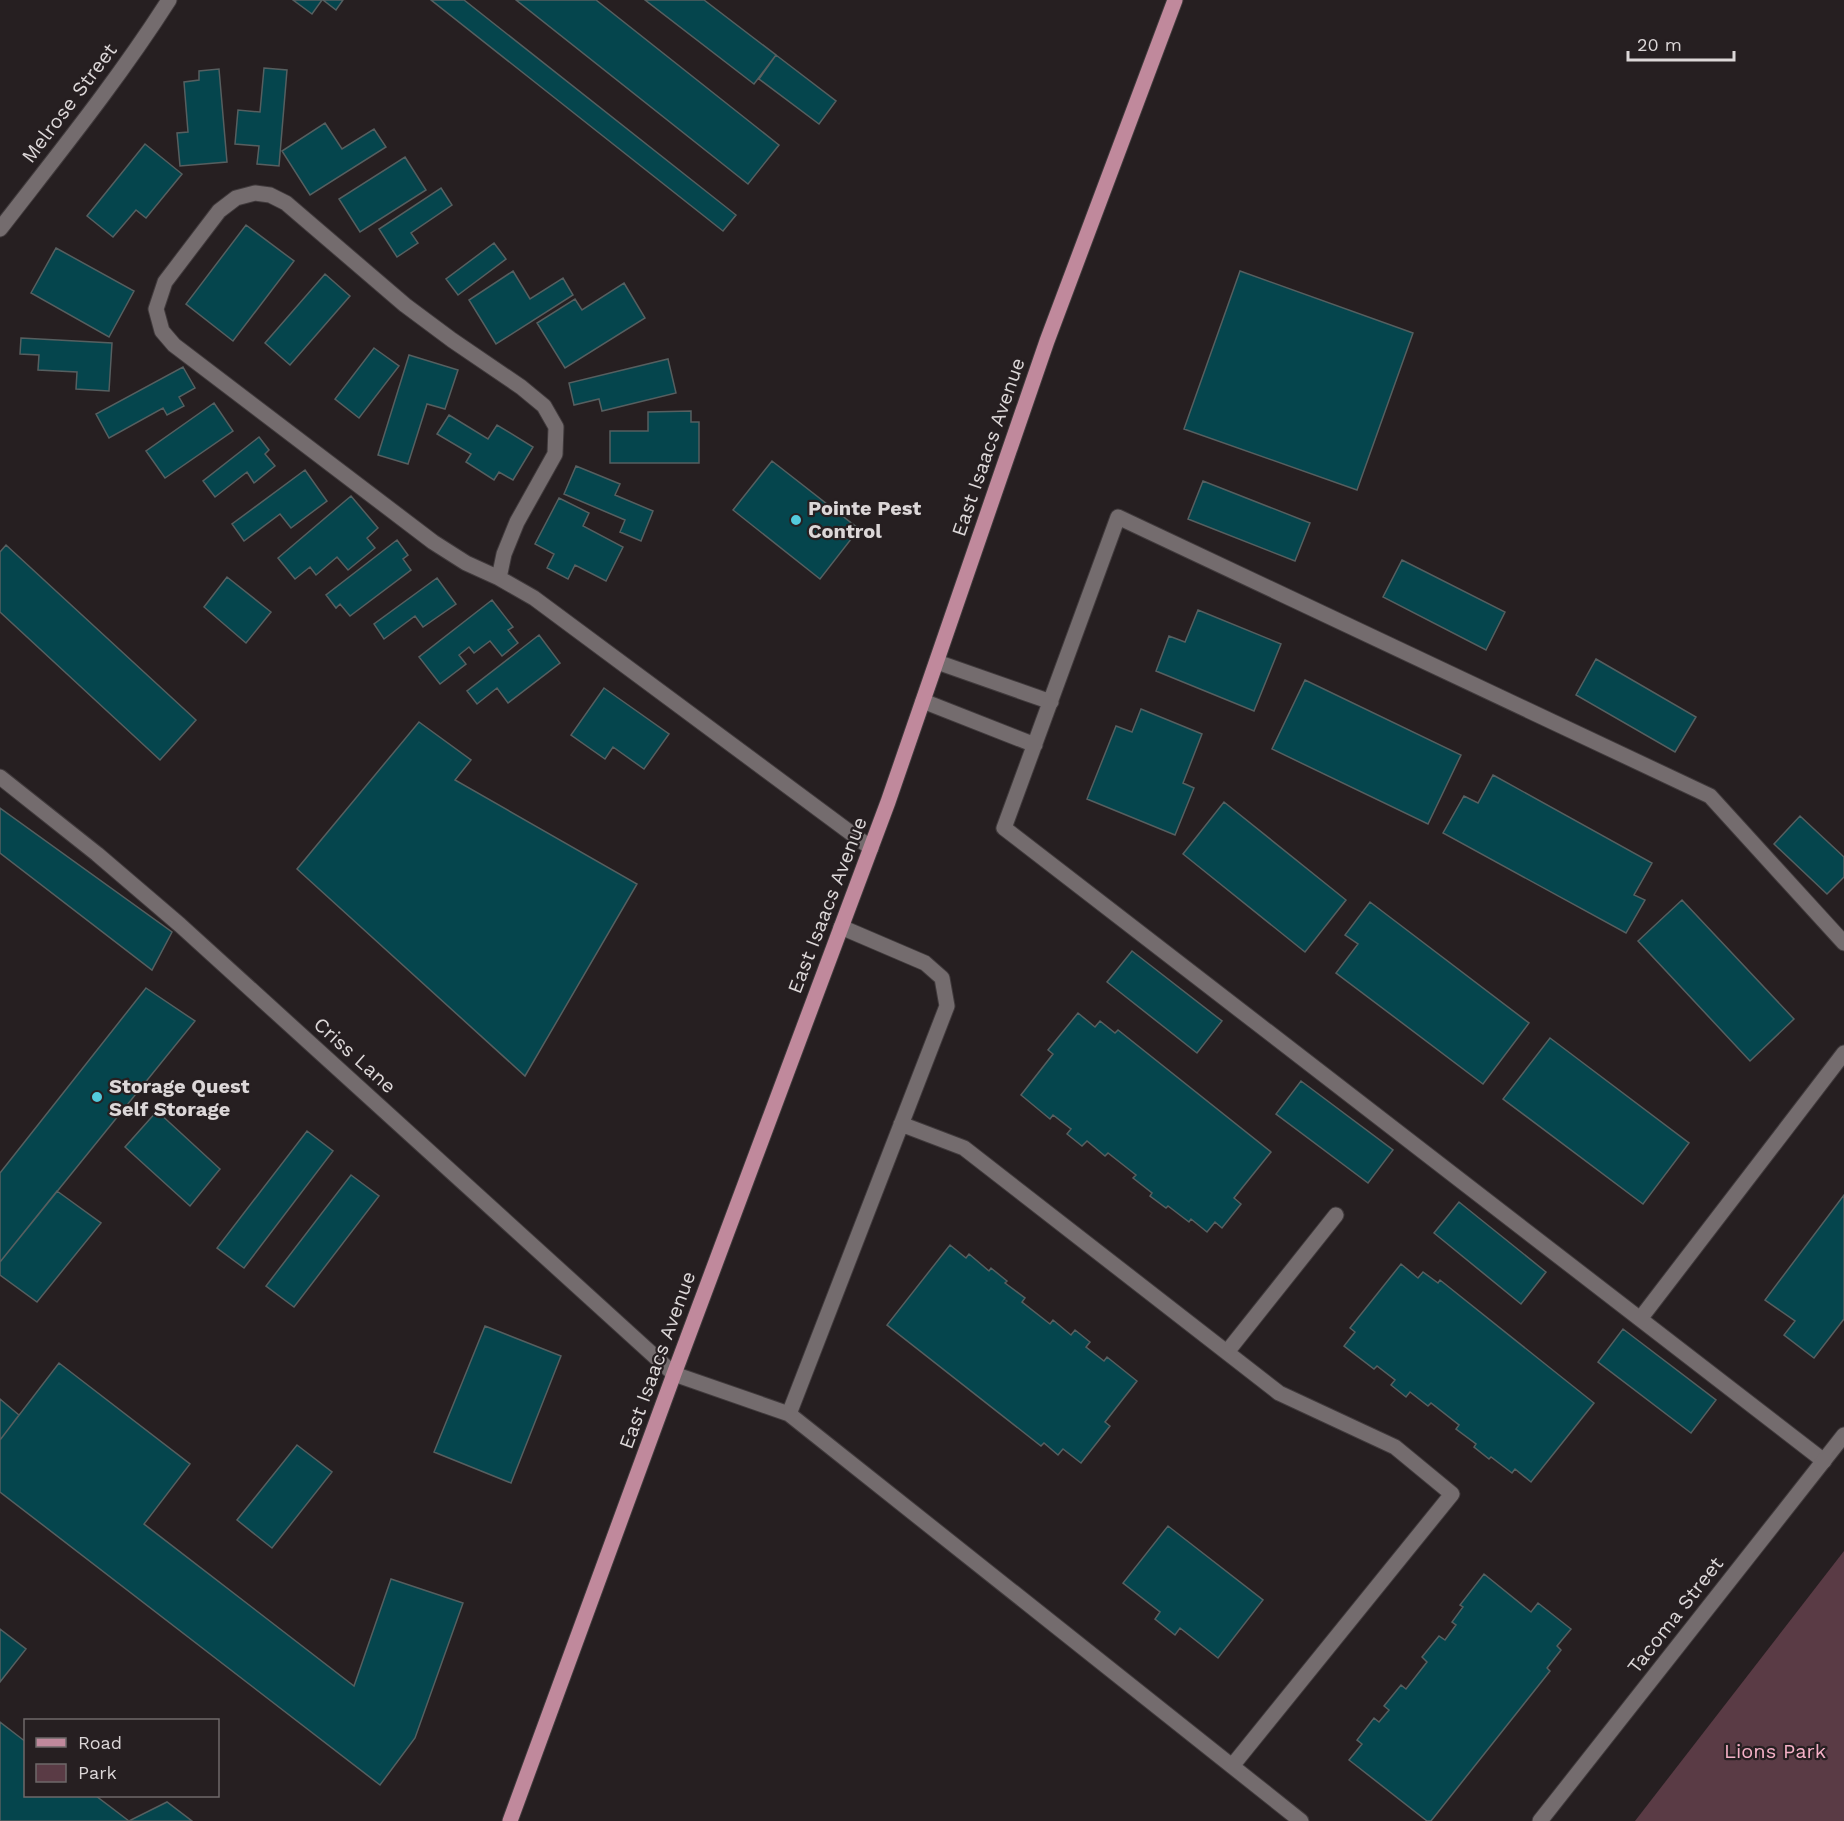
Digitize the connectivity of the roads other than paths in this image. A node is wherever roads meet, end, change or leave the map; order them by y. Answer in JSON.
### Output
{"nodes":[{"id":1,"x":169,"y":0,"type":"edge"},
{"id":2,"x":1175,"y":0,"type":"edge"},
{"id":3,"x":0,"y":229,"type":"edge"},
{"id":4,"x":499,"y":579,"type":"junction"},
{"id":5,"x":937,"y":662,"type":"junction"},
{"id":6,"x":923,"y":700,"type":"junction"},
{"id":7,"x":1051,"y":702,"type":"junction"},
{"id":8,"x":1035,"y":745,"type":"junction"},
{"id":9,"x":0,"y":777,"type":"edge"},
{"id":10,"x":871,"y":848,"type":"junction"},
{"id":11,"x":841,"y":927,"type":"junction"},
{"id":12,"x":1844,"y":943,"type":"edge"},
{"id":13,"x":1844,"y":1053,"type":"edge"},
{"id":14,"x":901,"y":1124,"type":"junction"},
{"id":15,"x":1336,"y":1215,"type":"dead end"},
{"id":16,"x":1640,"y":1319,"type":"junction"},
{"id":17,"x":1227,"y":1352,"type":"junction"},
{"id":18,"x":674,"y":1374,"type":"junction"},
{"id":19,"x":789,"y":1414,"type":"junction"},
{"id":20,"x":1844,"y":1435,"type":"edge"},
{"id":21,"x":1824,"y":1461,"type":"junction"},
{"id":22,"x":1232,"y":1766,"type":"junction"},
{"id":23,"x":510,"y":1821,"type":"edge"},
{"id":24,"x":1301,"y":1821,"type":"edge"},
{"id":25,"x":1540,"y":1821,"type":"edge"}],
"edges":[{"from":1,"to":3,"type":"street","name":"Melrose Street"},
{"from":2,"to":5,"type":"main road","name":"East Isaacs Avenue"},
{"from":4,"to":4,"type":"street"},
{"from":4,"to":10,"type":"street"},
{"from":5,"to":6,"type":"main road","name":"East Isaacs Avenue"},
{"from":5,"to":7,"type":"street"},
{"from":6,"to":8,"type":"street"},
{"from":6,"to":10,"type":"main road","name":"East Isaacs Avenue"},
{"from":7,"to":8,"type":"street"},
{"from":7,"to":12,"type":"street"},
{"from":8,"to":16,"type":"street"},
{"from":9,"to":18,"type":"street","name":"Criss Lane"},
{"from":10,"to":11,"type":"main road","name":"East Isaacs Avenue"},
{"from":11,"to":14,"type":"street"},
{"from":11,"to":18,"type":"main road","name":"East Isaacs Avenue"},
{"from":13,"to":16,"type":"street"},
{"from":14,"to":17,"type":"street"},
{"from":14,"to":19,"type":"street"},
{"from":15,"to":17,"type":"street"},
{"from":16,"to":21,"type":"street"},
{"from":17,"to":22,"type":"street"},
{"from":18,"to":19,"type":"street"},
{"from":18,"to":23,"type":"main road","name":"East Isaacs Avenue"},
{"from":19,"to":22,"type":"street"},
{"from":20,"to":21,"type":"street","name":"Tacoma Street"},
{"from":21,"to":25,"type":"street","name":"Tacoma Street"},
{"from":22,"to":24,"type":"street"}]}
